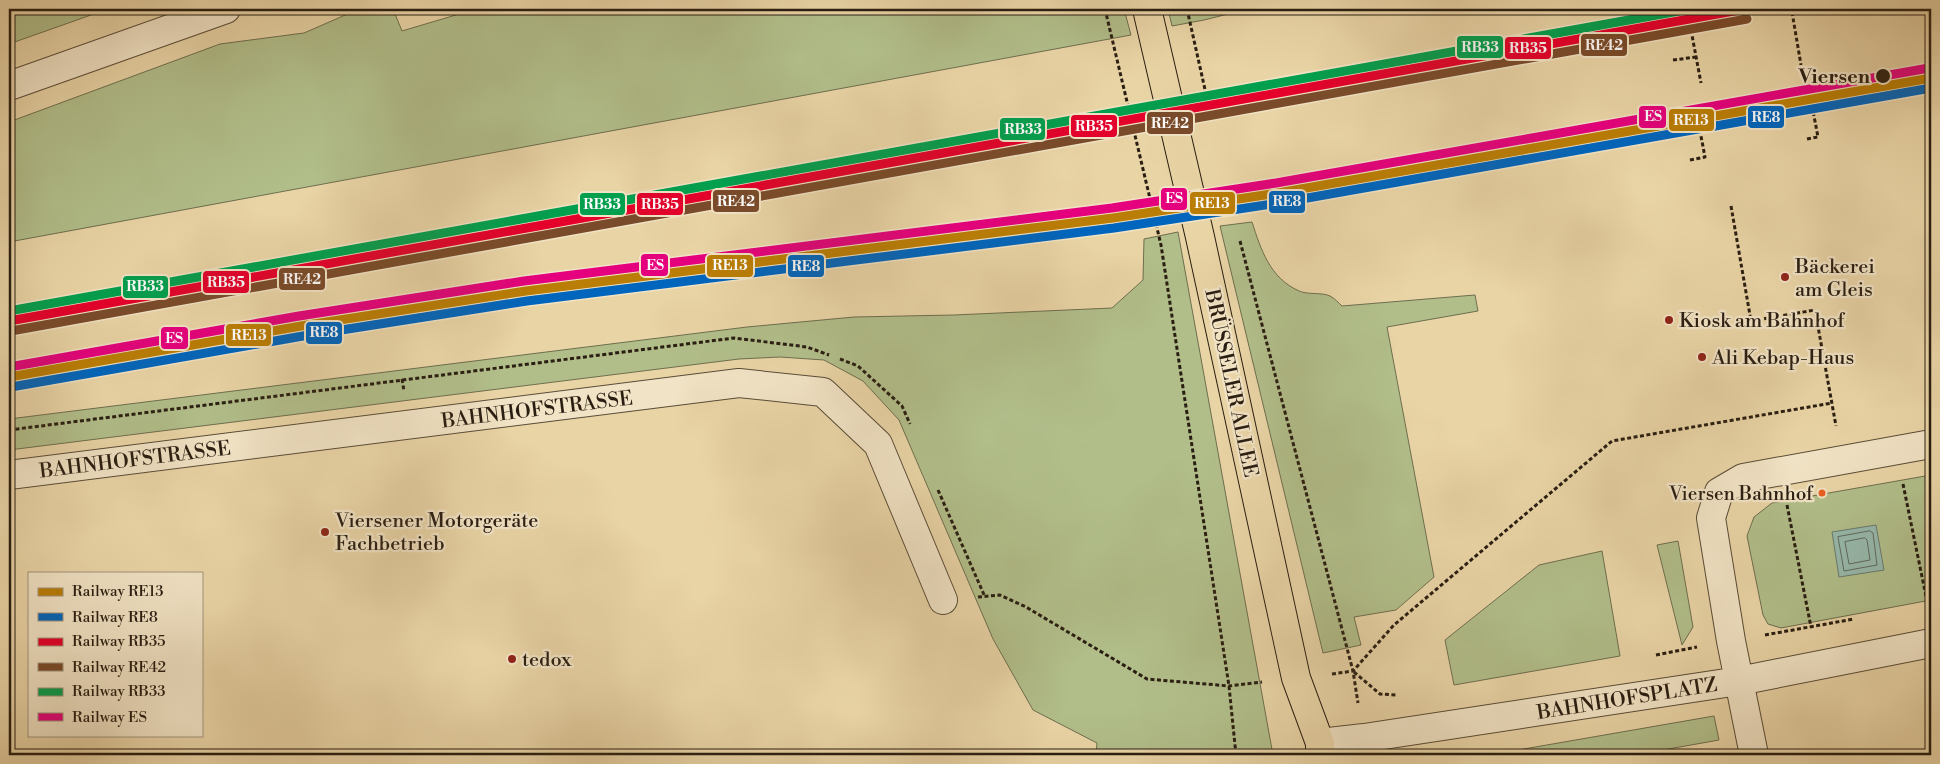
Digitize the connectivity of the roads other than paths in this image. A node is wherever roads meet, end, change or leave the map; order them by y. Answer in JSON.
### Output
{"nodes":[{"id":1,"x":226,"y":9,"type":"edge"},
{"id":2,"x":1147,"y":9,"type":"edge"},
{"id":3,"x":9,"y":86,"type":"edge"},
{"id":4,"x":1931,"y":444,"type":"edge"},
{"id":5,"x":9,"y":475,"type":"edge"},
{"id":6,"x":943,"y":600,"type":"road end"},
{"id":7,"x":1931,"y":643,"type":"edge"},
{"id":8,"x":1739,"y":681,"type":"junction"},
{"id":9,"x":1320,"y":749,"type":"edge"},
{"id":10,"x":1754,"y":755,"type":"edge"}],
"edges":[{"from":1,"to":3,"type":"street"},
{"from":2,"to":9,"type":"main road","name":"BRÜSSELER ALLEE"},
{"from":4,"to":8,"type":"street"},
{"from":5,"to":6,"type":"street","name":"BAHNHOFSTRASSE"},
{"from":7,"to":8,"type":"street","name":"BAHNHOFSPLATZ"},
{"from":8,"to":9,"type":"street","name":"BAHNHOFSPLATZ"},
{"from":8,"to":10,"type":"street"}]}
